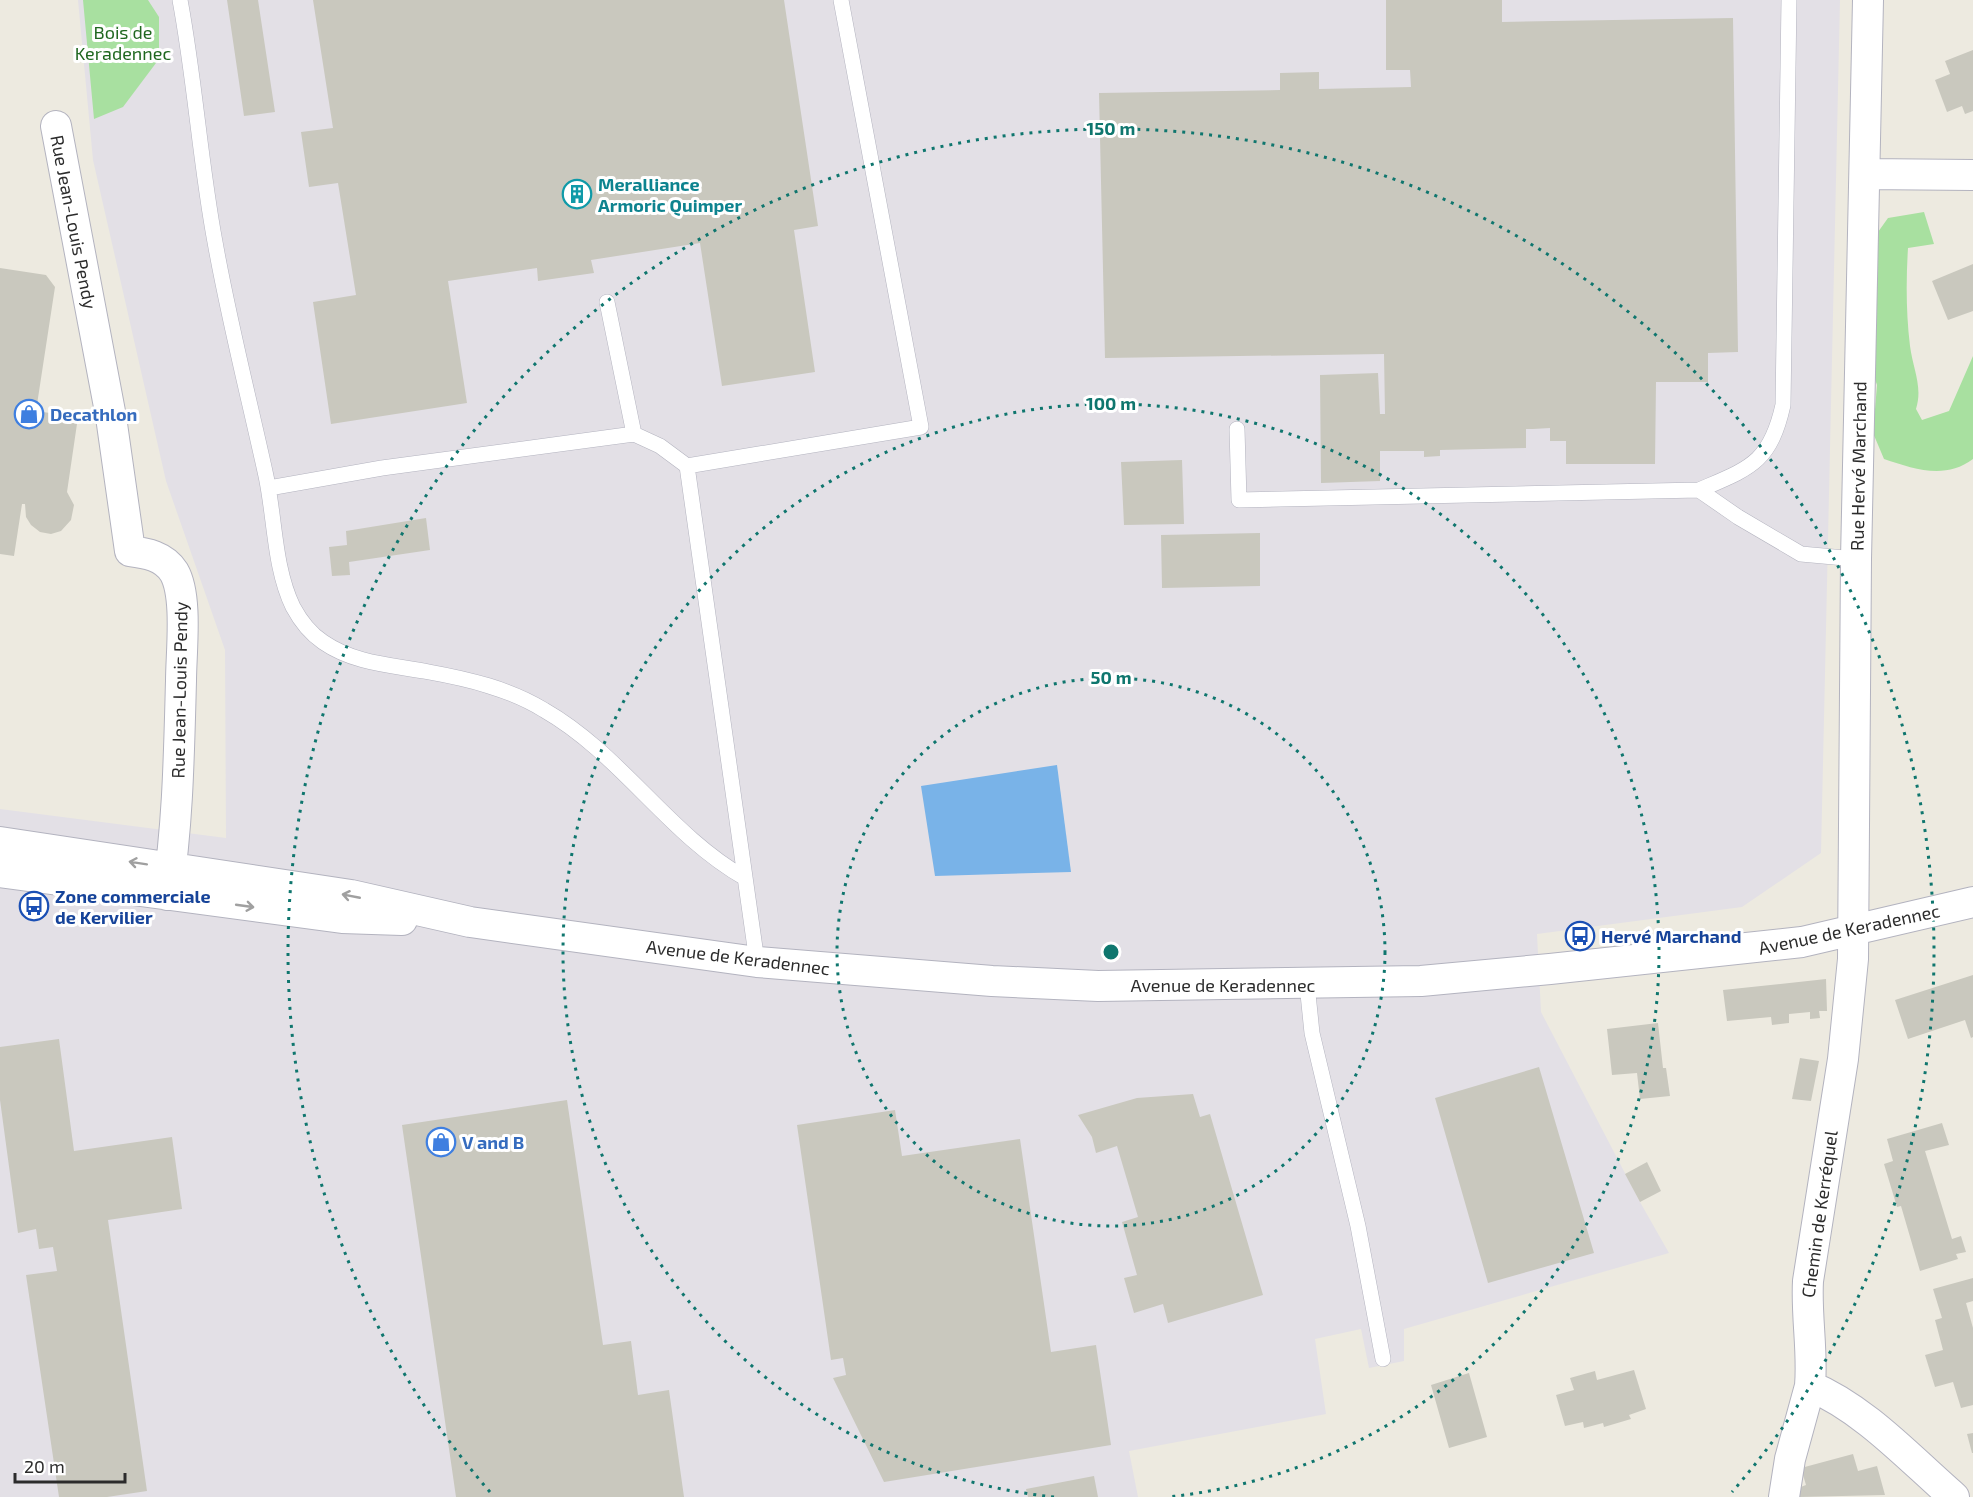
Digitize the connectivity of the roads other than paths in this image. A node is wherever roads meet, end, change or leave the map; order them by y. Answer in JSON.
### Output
{"nodes":[{"id":1,"x":180,"y":0,"type":"edge"},
{"id":2,"x":841,"y":0,"type":"edge"},
{"id":3,"x":1789,"y":0,"type":"edge"},
{"id":4,"x":1868,"y":0,"type":"edge"},
{"id":5,"x":56,"y":126,"type":"dead end"},
{"id":6,"x":1865,"y":174,"type":"junction"},
{"id":7,"x":1973,"y":175,"type":"edge"},
{"id":8,"x":607,"y":302,"type":"dead end"},
{"id":9,"x":1237,"y":429,"type":"dead end"},
{"id":10,"x":634,"y":434,"type":"junction"},
{"id":11,"x":687,"y":466,"type":"junction"},
{"id":12,"x":269,"y":488,"type":"junction"},
{"id":13,"x":1698,"y":490,"type":"junction"},
{"id":14,"x":1856,"y":559,"type":"junction"},
{"id":15,"x":0,"y":842,"type":"edge"},
{"id":16,"x":0,"y":872,"type":"edge"},
{"id":17,"x":745,"y":878,"type":"junction"},
{"id":18,"x":169,"y":882,"type":"junction"},
{"id":19,"x":1973,"y":902,"type":"edge"},
{"id":20,"x":1852,"y":932,"type":"junction"},
{"id":21,"x":757,"y":962,"type":"junction"},
{"id":22,"x":1307,"y":984,"type":"junction"},
{"id":23,"x":1383,"y":1359,"type":"dead end"},
{"id":24,"x":1810,"y":1386,"type":"junction"},
{"id":25,"x":1784,"y":1497,"type":"edge"},
{"id":26,"x":1954,"y":1497,"type":"edge"}],
"edges":[{"from":1,"to":12,"type":"lane"},
{"from":2,"to":11,"type":"lane"},
{"from":3,"to":13,"type":"lane"},
{"from":4,"to":6,"type":"street","name":"Rue Hervé Marchand"},
{"from":5,"to":18,"type":"street","name":"Rue Jean-Louis Pendy"},
{"from":6,"to":7,"type":"street"},
{"from":6,"to":14,"type":"street","name":"Rue Hervé Marchand"},
{"from":8,"to":10,"type":"lane"},
{"from":9,"to":13,"type":"lane"},
{"from":10,"to":11,"type":"lane"},
{"from":10,"to":12,"type":"lane"},
{"from":11,"to":17,"type":"lane"},
{"from":12,"to":17,"type":"lane"},
{"from":13,"to":14,"type":"lane"},
{"from":14,"to":20,"type":"street","name":"Rue Hervé Marchand"},
{"from":18,"to":15,"type":"street","name":"Avenue de Keradennec","one_way":true},
{"from":16,"to":18,"type":"street","name":"Avenue de Keradennec"},
{"from":17,"to":21,"type":"lane"},
{"from":18,"to":21,"type":"street","name":"Avenue de Keradennec"},
{"from":19,"to":20,"type":"street","name":"Avenue de Keradennec"},
{"from":20,"to":22,"type":"street","name":"Avenue de Keradennec"},
{"from":20,"to":24,"type":"street","name":"Chemin de Kerréquel"},
{"from":21,"to":22,"type":"street","name":"Avenue de Keradennec"},
{"from":22,"to":23,"type":"lane"},
{"from":24,"to":25,"type":"street","name":"Chemin de Kerréquel"},
{"from":24,"to":26,"type":"street"}]}
